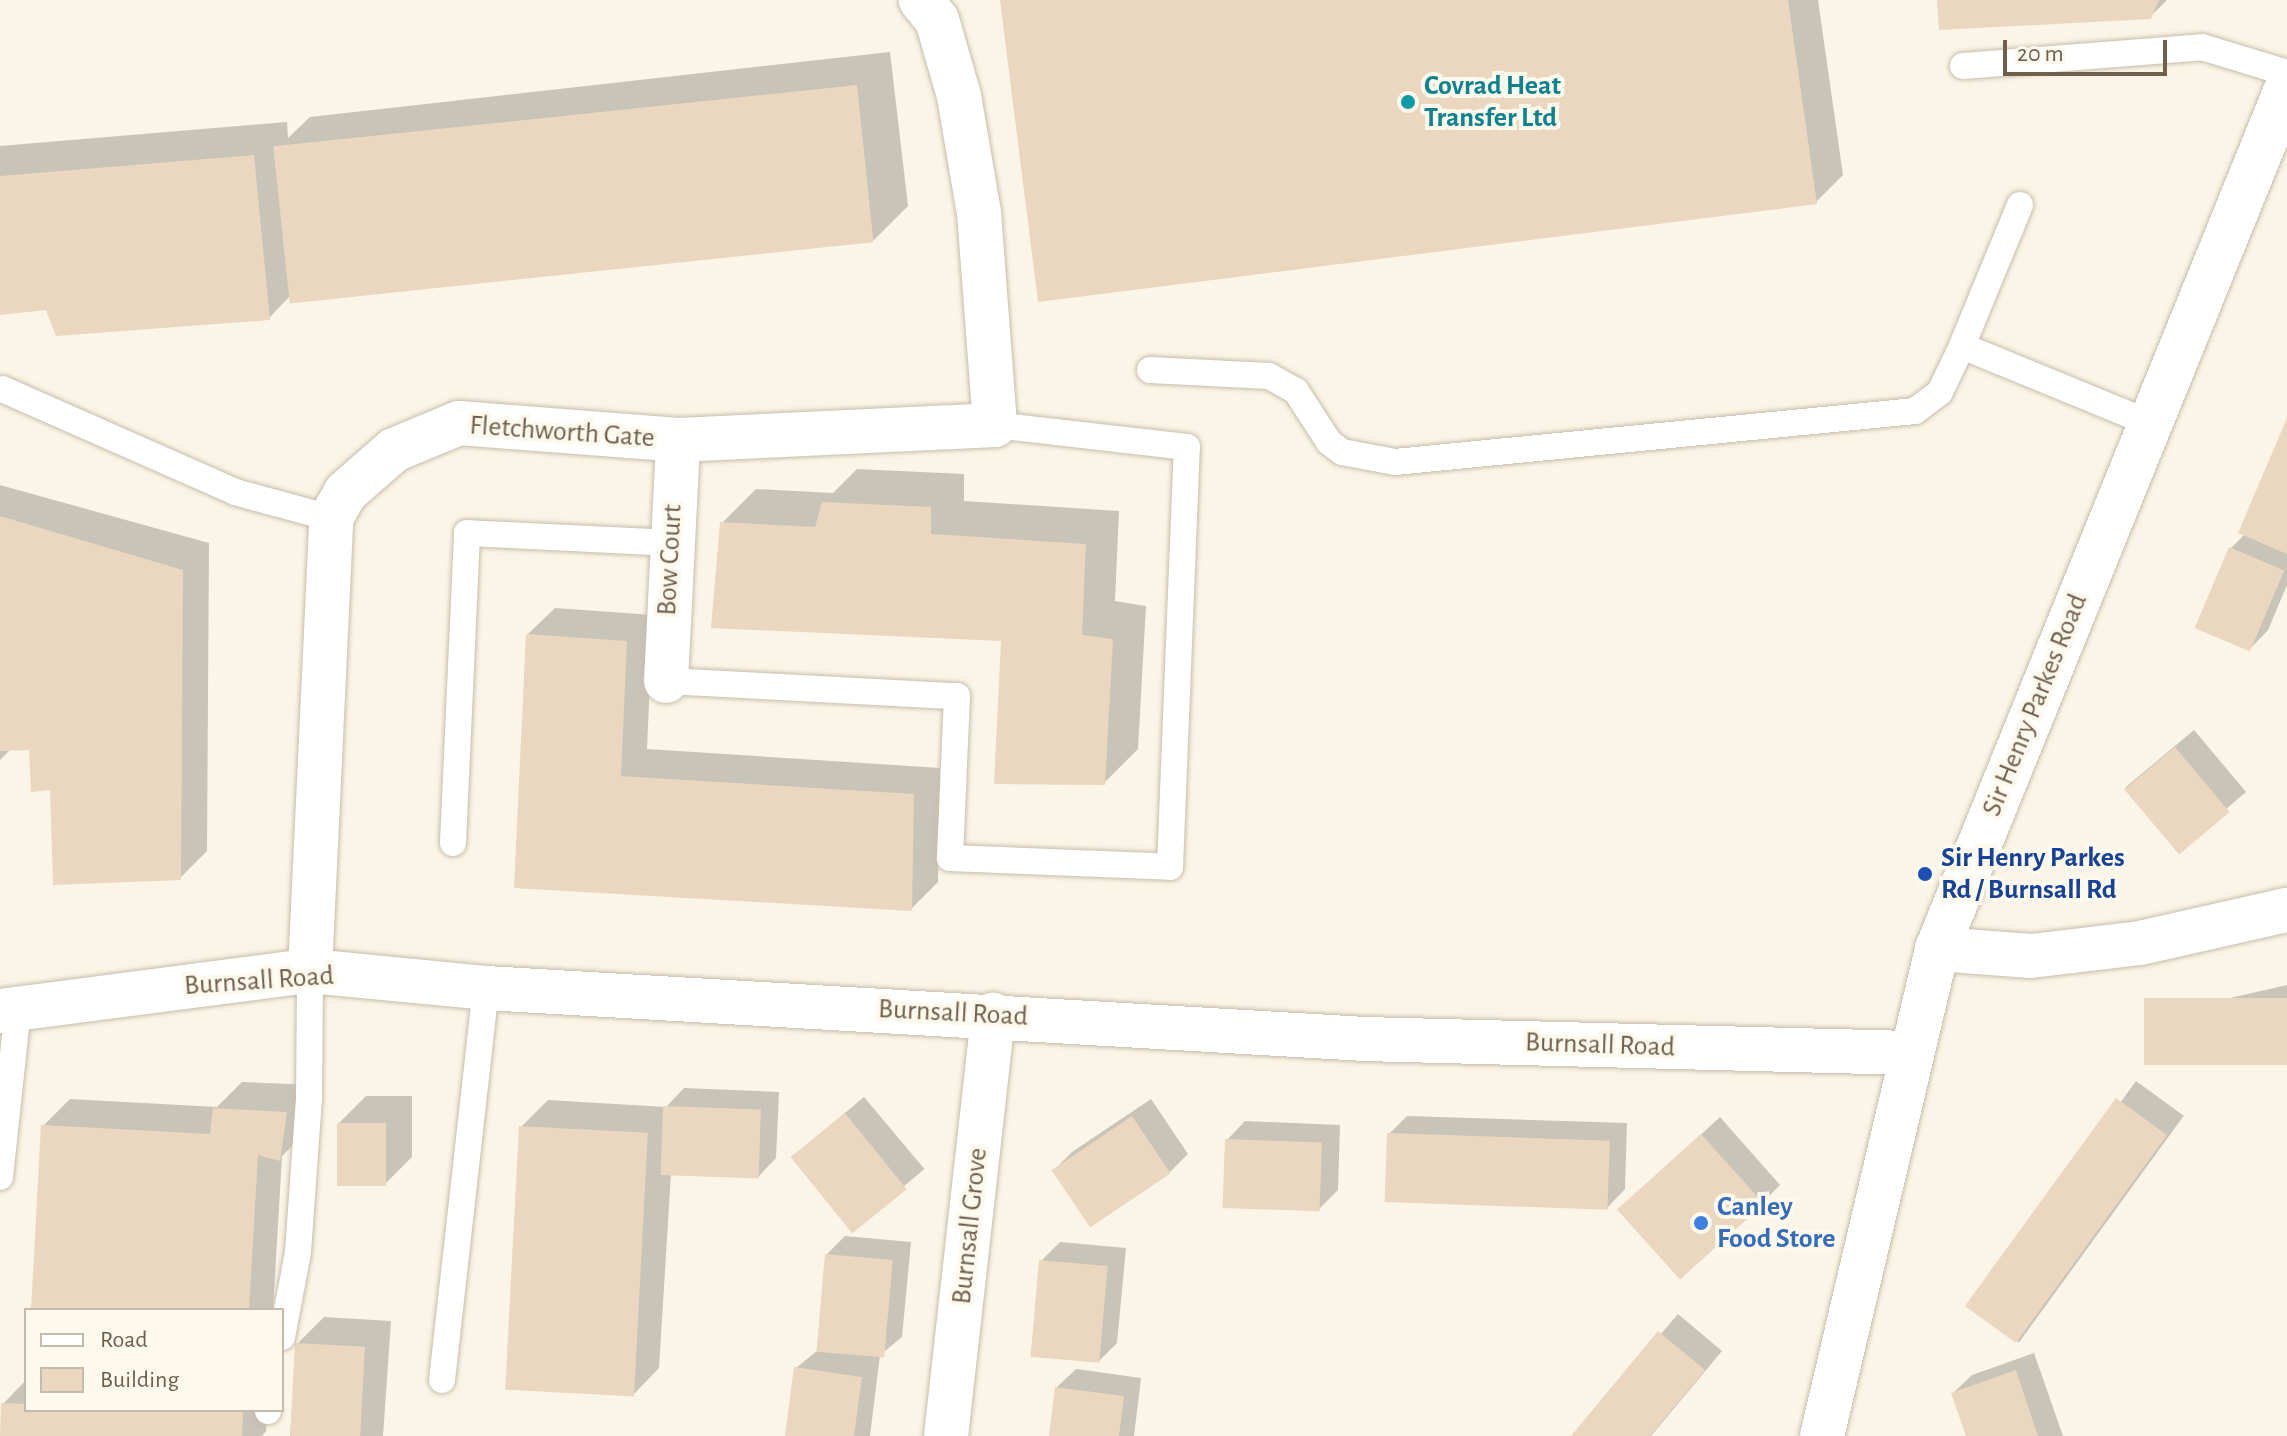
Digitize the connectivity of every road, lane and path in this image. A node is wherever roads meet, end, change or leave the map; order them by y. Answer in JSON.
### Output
{"nodes":[{"id":1,"x":921,"y":0,"type":"edge"},
{"id":2,"x":1963,"y":66,"type":"dead end"},
{"id":3,"x":2287,"y":73,"type":"edge"},
{"id":4,"x":2287,"y":87,"type":"edge"},
{"id":5,"x":2020,"y":205,"type":"dead end"},
{"id":6,"x":1962,"y":346,"type":"junction"},
{"id":7,"x":1150,"y":370,"type":"dead end"},
{"id":8,"x":2,"y":389,"type":"edge"},
{"id":9,"x":2150,"y":423,"type":"junction"},
{"id":10,"x":995,"y":425,"type":"junction"},
{"id":11,"x":678,"y":440,"type":"junction"},
{"id":12,"x":331,"y":518,"type":"junction"},
{"id":13,"x":670,"y":543,"type":"junction"},
{"id":14,"x":666,"y":681,"type":"joint"},
{"id":15,"x":453,"y":843,"type":"dead end"},
{"id":16,"x":2287,"y":910,"type":"edge"},
{"id":17,"x":1937,"y":949,"type":"junction"},
{"id":18,"x":310,"y":971,"type":"junction"},
{"id":19,"x":486,"y":988,"type":"junction"},
{"id":20,"x":9,"y":1009,"type":"edge"},
{"id":21,"x":993,"y":1015,"type":"junction"},
{"id":22,"x":1909,"y":1053,"type":"junction"},
{"id":23,"x":0,"y":1177,"type":"edge"},
{"id":24,"x":284,"y":1324,"type":"edge"},
{"id":25,"x":442,"y":1380,"type":"dead end"},
{"id":26,"x":946,"y":1436,"type":"edge"},
{"id":27,"x":1822,"y":1436,"type":"edge"}],
"edges":[{"from":1,"to":10,"type":"street"},
{"from":2,"to":3,"type":"lane"},
{"from":4,"to":9,"type":"street","name":"Sir Henry Parkes Road"},
{"from":5,"to":6,"type":"lane"},
{"from":6,"to":7,"type":"lane"},
{"from":6,"to":9,"type":"lane"},
{"from":8,"to":12,"type":"lane"},
{"from":9,"to":17,"type":"street","name":"Sir Henry Parkes Road"},
{"from":10,"to":11,"type":"street","name":"Fletchworth Gate"},
{"from":10,"to":14,"type":"lane"},
{"from":11,"to":12,"type":"street","name":"Fletchworth Gate"},
{"from":11,"to":13,"type":"street","name":"Bow Court"},
{"from":12,"to":18,"type":"street"},
{"from":13,"to":14,"type":"street","name":"Bow Court"},
{"from":13,"to":15,"type":"lane"},
{"from":16,"to":17,"type":"street"},
{"from":17,"to":22,"type":"street","name":"Sir Henry Parkes Road"},
{"from":18,"to":19,"type":"street","name":"Burnsall Road"},
{"from":18,"to":20,"type":"street","name":"Burnsall Road"},
{"from":18,"to":24,"type":"lane"},
{"from":19,"to":21,"type":"street","name":"Burnsall Road"},
{"from":19,"to":25,"type":"lane"},
{"from":20,"to":23,"type":"lane"},
{"from":21,"to":22,"type":"street","name":"Burnsall Road"},
{"from":21,"to":26,"type":"street","name":"Burnsall Grove"},
{"from":22,"to":27,"type":"street","name":"Sir Henry Parkes Road"}]}
